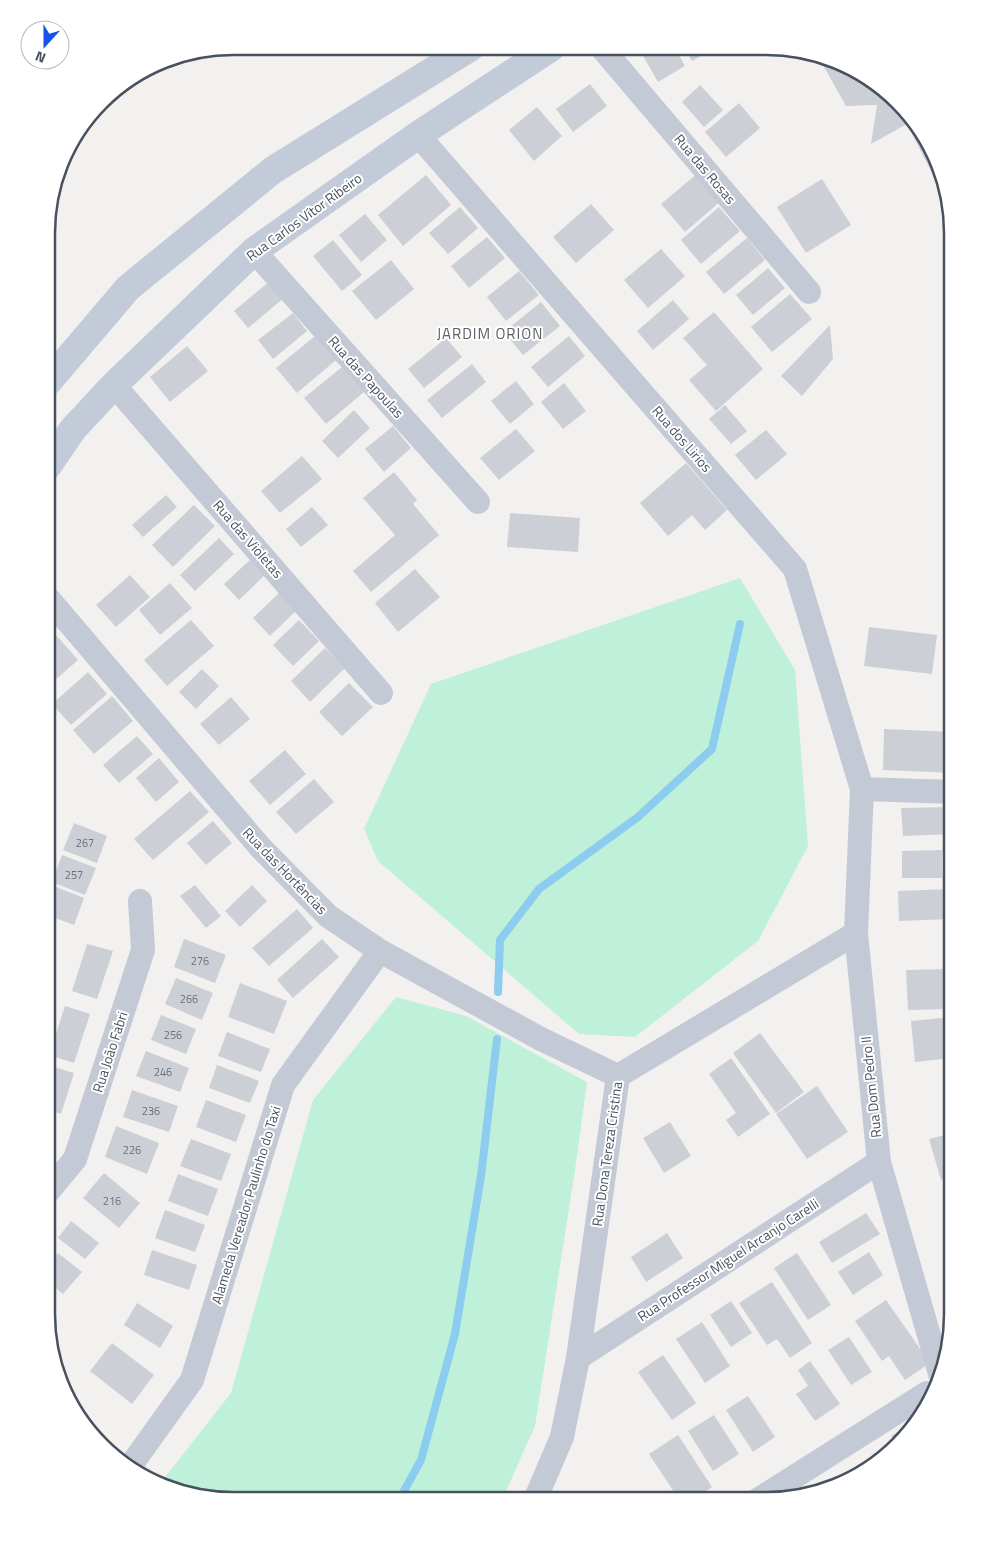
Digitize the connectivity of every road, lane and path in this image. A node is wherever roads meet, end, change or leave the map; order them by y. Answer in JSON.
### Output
{"nodes":[{"id":1,"x":458,"y":55,"type":"edge"},
{"id":2,"x":540,"y":55,"type":"edge"},
{"id":3,"x":608,"y":55,"type":"edge"},
{"id":4,"x":418,"y":135,"type":"junction"},
{"id":5,"x":254,"y":251,"type":"junction"},
{"id":6,"x":809,"y":292,"type":"dead end"},
{"id":7,"x":55,"y":374,"type":"edge"},
{"id":8,"x":114,"y":385,"type":"junction"},
{"id":9,"x":55,"y":456,"type":"edge"},
{"id":10,"x":478,"y":502,"type":"dead end"},
{"id":11,"x":55,"y":606,"type":"edge"},
{"id":12,"x":381,"y":693,"type":"dead end"},
{"id":13,"x":862,"y":789,"type":"junction"},
{"id":14,"x":944,"y":792,"type":"edge"},
{"id":15,"x":140,"y":901,"type":"dead end"},
{"id":16,"x":856,"y":933,"type":"junction"},
{"id":17,"x":380,"y":951,"type":"junction"},
{"id":18,"x":618,"y":1076,"type":"junction"},
{"id":19,"x":879,"y":1162,"type":"junction"},
{"id":20,"x":55,"y":1183,"type":"edge"},
{"id":21,"x":578,"y":1358,"type":"junction"},
{"id":22,"x":937,"y":1363,"type":"edge"},
{"id":23,"x":925,"y":1394,"type":"edge"},
{"id":24,"x":134,"y":1462,"type":"edge"},
{"id":25,"x":538,"y":1492,"type":"edge"},
{"id":26,"x":770,"y":1492,"type":"edge"}],
"edges":[{"from":1,"to":7,"type":"street"},
{"from":2,"to":4,"type":"street","name":"Rua Carlos Vítor Ribeiro"},
{"from":3,"to":6,"type":"street","name":"Rua das Rosas"},
{"from":4,"to":5,"type":"street","name":"Rua Carlos Vítor Ribeiro"},
{"from":4,"to":13,"type":"street","name":"Rua dos Lirios"},
{"from":5,"to":8,"type":"street","name":"Rua Carlos Vítor Ribeiro"},
{"from":5,"to":10,"type":"street","name":"Rua das Papoulas"},
{"from":8,"to":9,"type":"street","name":"Rua Carlos Vítor Ribeiro"},
{"from":8,"to":12,"type":"street","name":"Rua das Violetas"},
{"from":11,"to":17,"type":"street","name":"Rua das Hortências"},
{"from":13,"to":14,"type":"street"},
{"from":13,"to":16,"type":"street","name":"Rua Dom Pedro II"},
{"from":15,"to":20,"type":"street","name":"Rua João Fabri"},
{"from":16,"to":18,"type":"street","name":"Rua Dona Tereza Cristina"},
{"from":16,"to":19,"type":"street","name":"Rua Dom Pedro II"},
{"from":17,"to":18,"type":"street","name":"Rua das Hortências"},
{"from":17,"to":24,"type":"street","name":"Alameda Vereador Paulinho do Taxi"},
{"from":18,"to":21,"type":"street","name":"Rua Dona Tereza Cristina"},
{"from":19,"to":21,"type":"street","name":"Rua Professor Miguel Arcanjo Carelli"},
{"from":19,"to":22,"type":"street","name":"Rua Dom Pedro II"},
{"from":21,"to":25,"type":"street","name":"Rua Dona Tereza Cristina"},
{"from":23,"to":26,"type":"street"}]}
